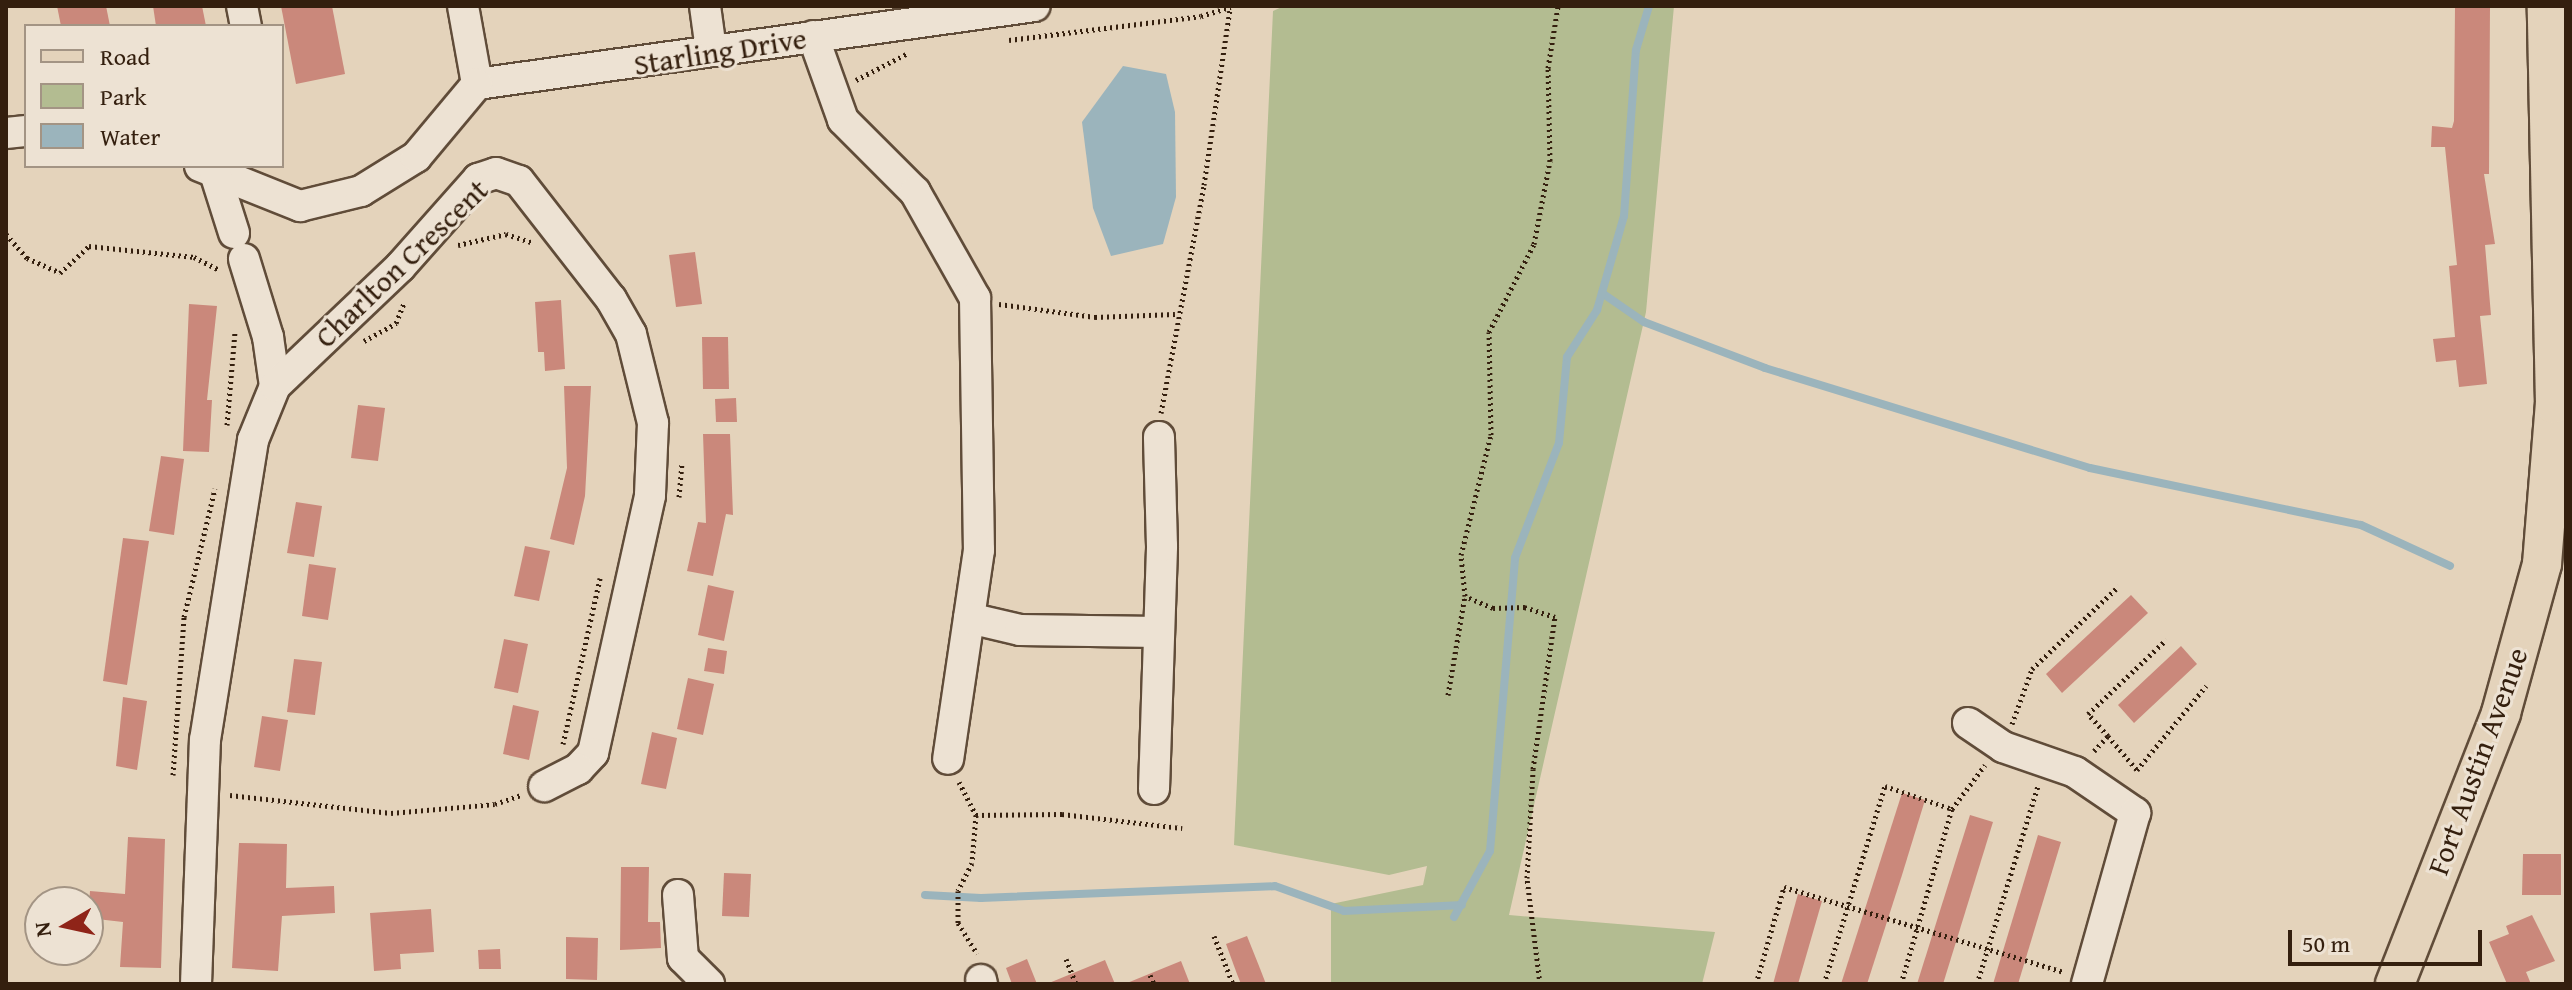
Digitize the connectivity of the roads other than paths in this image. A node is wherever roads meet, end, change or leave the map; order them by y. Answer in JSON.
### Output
{"nodes":[{"id":1,"x":463,"y":6,"type":"edge"},
{"id":2,"x":705,"y":6,"type":"edge"},
{"id":3,"x":1035,"y":6,"type":"edge"},
{"id":4,"x":2547,"y":6,"type":"edge"},
{"id":5,"x":948,"y":12,"type":"edge"},
{"id":6,"x":813,"y":36,"type":"junction"},
{"id":7,"x":711,"y":50,"type":"junction"},
{"id":8,"x":477,"y":84,"type":"junction"},
{"id":9,"x":207,"y":169,"type":"edge"},
{"id":10,"x":275,"y":386,"type":"junction"},
{"id":11,"x":1159,"y":437,"type":"road end"},
{"id":12,"x":969,"y":618,"type":"junction"},
{"id":13,"x":1159,"y":632,"type":"junction"},
{"id":14,"x":1968,"y":723,"type":"dead end"},
{"id":15,"x":948,"y":759,"type":"road end"},
{"id":16,"x":551,"y":783,"type":"road end"},
{"id":17,"x":1154,"y":789,"type":"dead end"},
{"id":18,"x":678,"y":895,"type":"dead end"},
{"id":19,"x":2087,"y":982,"type":"edge"},
{"id":20,"x":196,"y":984,"type":"edge"},
{"id":21,"x":709,"y":984,"type":"edge"},
{"id":22,"x":2395,"y":984,"type":"edge"}],
"edges":[{"from":1,"to":8,"type":"street"},
{"from":2,"to":7,"type":"street"},
{"from":3,"to":5,"type":"street","name":"Starling Drive"},
{"from":4,"to":22,"type":"main road","name":"Fort Austin Avenue"},
{"from":5,"to":6,"type":"street","name":"Starling Drive"},
{"from":6,"to":7,"type":"street","name":"Starling Drive"},
{"from":6,"to":12,"type":"street"},
{"from":7,"to":8,"type":"street","name":"Starling Drive"},
{"from":8,"to":9,"type":"street"},
{"from":9,"to":10,"type":"street"},
{"from":10,"to":16,"type":"street","name":"Charlton Crescent"},
{"from":10,"to":20,"type":"street","name":"Charlton Crescent"},
{"from":11,"to":13,"type":"street"},
{"from":12,"to":13,"type":"street"},
{"from":12,"to":15,"type":"street"},
{"from":13,"to":17,"type":"street"},
{"from":14,"to":19,"type":"street"},
{"from":18,"to":21,"type":"street"}]}
